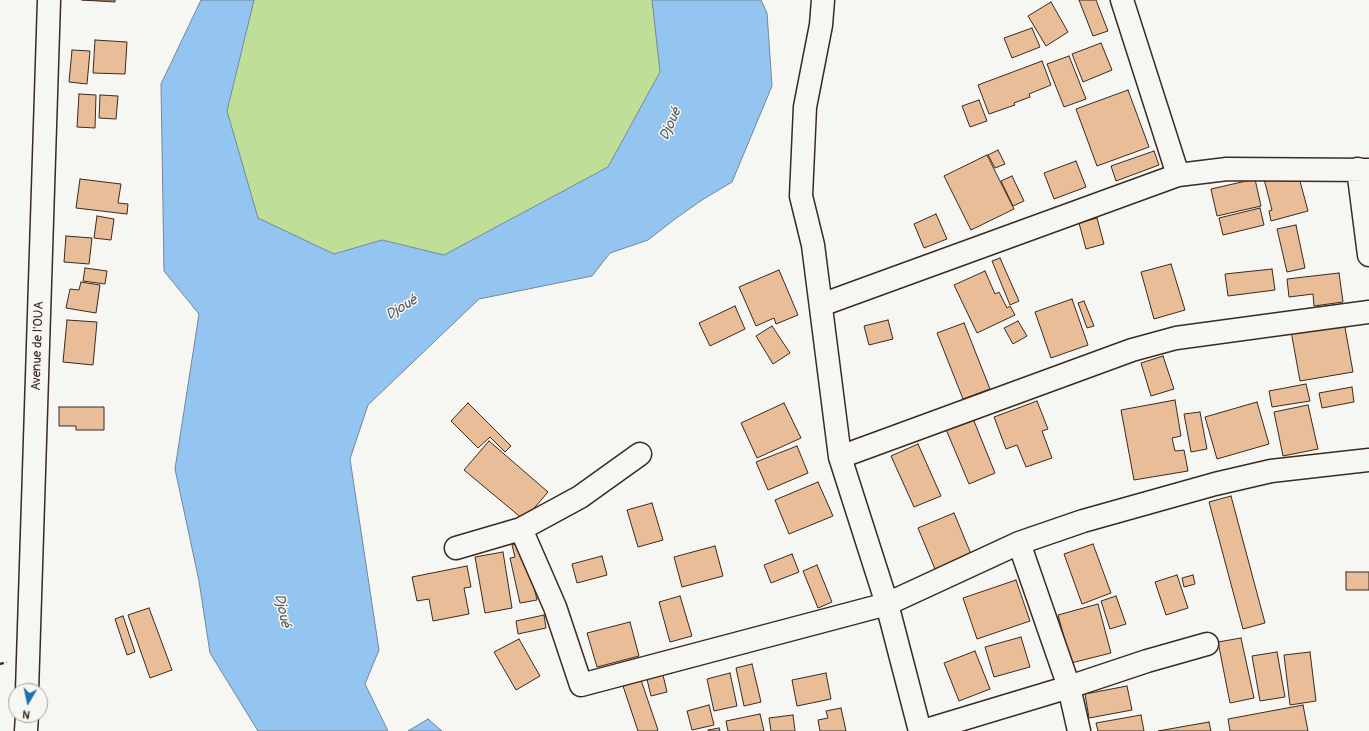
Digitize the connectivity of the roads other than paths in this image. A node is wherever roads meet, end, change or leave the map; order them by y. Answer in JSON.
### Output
{"nodes":[{"id":1,"x":48,"y":0,"type":"edge"},
{"id":2,"x":823,"y":0,"type":"edge"},
{"id":3,"x":1122,"y":0,"type":"edge"},
{"id":4,"x":1363,"y":169,"type":"edge"},
{"id":5,"x":1178,"y":175,"type":"junction"},
{"id":6,"x":1369,"y":255,"type":"edge"},
{"id":7,"x":821,"y":305,"type":"junction"},
{"id":8,"x":1369,"y":312,"type":"edge"},
{"id":9,"x":640,"y":454,"type":"dead end"},
{"id":10,"x":840,"y":457,"type":"junction"},
{"id":11,"x":1369,"y":460,"type":"edge"},
{"id":12,"x":522,"y":529,"type":"junction"},
{"id":13,"x":1019,"y":544,"type":"junction"},
{"id":14,"x":456,"y":548,"type":"dead end"},
{"id":15,"x":887,"y":604,"type":"junction"},
{"id":16,"x":1206,"y":644,"type":"dead end"},
{"id":17,"x":27,"y":683,"type":"edge"},
{"id":18,"x":1069,"y":687,"type":"junction"},
{"id":19,"x":922,"y":731,"type":"edge"},
{"id":20,"x":1079,"y":731,"type":"edge"}],
"edges":[{"from":1,"to":17,"type":"street","name":"Avenue de l'OUA"},
{"from":2,"to":7,"type":"street"},
{"from":3,"to":5,"type":"street"},
{"from":4,"to":5,"type":"street"},
{"from":4,"to":6,"type":"street"},
{"from":5,"to":7,"type":"street"},
{"from":7,"to":10,"type":"street"},
{"from":8,"to":10,"type":"street"},
{"from":9,"to":12,"type":"street"},
{"from":10,"to":15,"type":"street"},
{"from":11,"to":13,"type":"street"},
{"from":12,"to":14,"type":"street"},
{"from":12,"to":15,"type":"street"},
{"from":13,"to":15,"type":"street"},
{"from":13,"to":18,"type":"street"},
{"from":15,"to":19,"type":"street"},
{"from":16,"to":18,"type":"street"},
{"from":18,"to":19,"type":"street"},
{"from":18,"to":20,"type":"street"}]}
